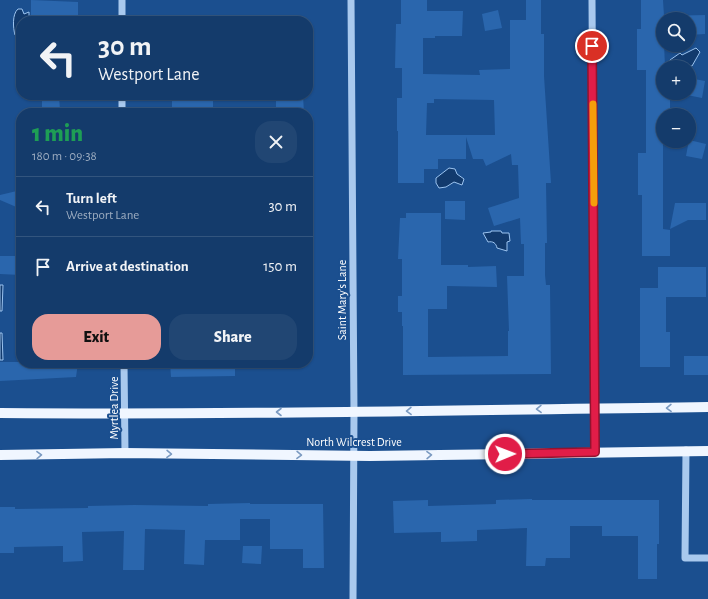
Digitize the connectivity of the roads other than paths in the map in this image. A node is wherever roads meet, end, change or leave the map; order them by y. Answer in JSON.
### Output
{"nodes":[{"id":1,"x":122,"y":0,"type":"edge"},
{"id":2,"x":351,"y":0,"type":"edge"},
{"id":3,"x":592,"y":0,"type":"edge"},
{"id":4,"x":122,"y":16,"type":"edge"},
{"id":5,"x":124,"y":368,"type":"edge"},
{"id":6,"x":708,"y":407,"type":"edge"},
{"id":7,"x":595,"y":409,"type":"junction"},
{"id":8,"x":354,"y":412,"type":"junction"},
{"id":9,"x":0,"y":413,"type":"edge"},
{"id":10,"x":125,"y":414,"type":"junction"},
{"id":11,"x":686,"y":450,"type":"junction"},
{"id":12,"x":708,"y":450,"type":"edge"},
{"id":13,"x":595,"y":452,"type":"junction"},
{"id":14,"x":125,"y":453,"type":"junction"},
{"id":15,"x":0,"y":455,"type":"edge"},
{"id":16,"x":354,"y":456,"type":"junction"},
{"id":17,"x":708,"y":558,"type":"edge"},
{"id":18,"x":352,"y":599,"type":"edge"}],
"edges":[{"from":1,"to":4,"type":"street"},
{"from":2,"to":8,"type":"street","name":"Saint Mary's Lane"},
{"from":3,"to":7,"type":"street"},
{"from":5,"to":10,"type":"street","name":"Myrtlea Drive"},
{"from":6,"to":7,"type":"main road","one_way":true},
{"from":7,"to":8,"type":"main road","one_way":true},
{"from":7,"to":13,"type":"street"},
{"from":8,"to":10,"type":"main road","one_way":true},
{"from":8,"to":16,"type":"street","name":"Saint Mary's Lane"},
{"from":9,"to":10,"type":"main road"},
{"from":10,"to":14,"type":"street","name":"Myrtlea Drive"},
{"from":11,"to":12,"type":"main road","name":"North Wilcrest Drive"},
{"from":11,"to":13,"type":"main road","name":"North Wilcrest Drive"},
{"from":11,"to":17,"type":"street"},
{"from":16,"to":13,"type":"main road","name":"North Wilcrest Drive","one_way":true},
{"from":15,"to":14,"type":"main road","name":"North Wilcrest Drive","one_way":true},
{"from":14,"to":16,"type":"main road","name":"North Wilcrest Drive","one_way":true},
{"from":16,"to":18,"type":"street","name":"Saint Mary's Lane"}]}
